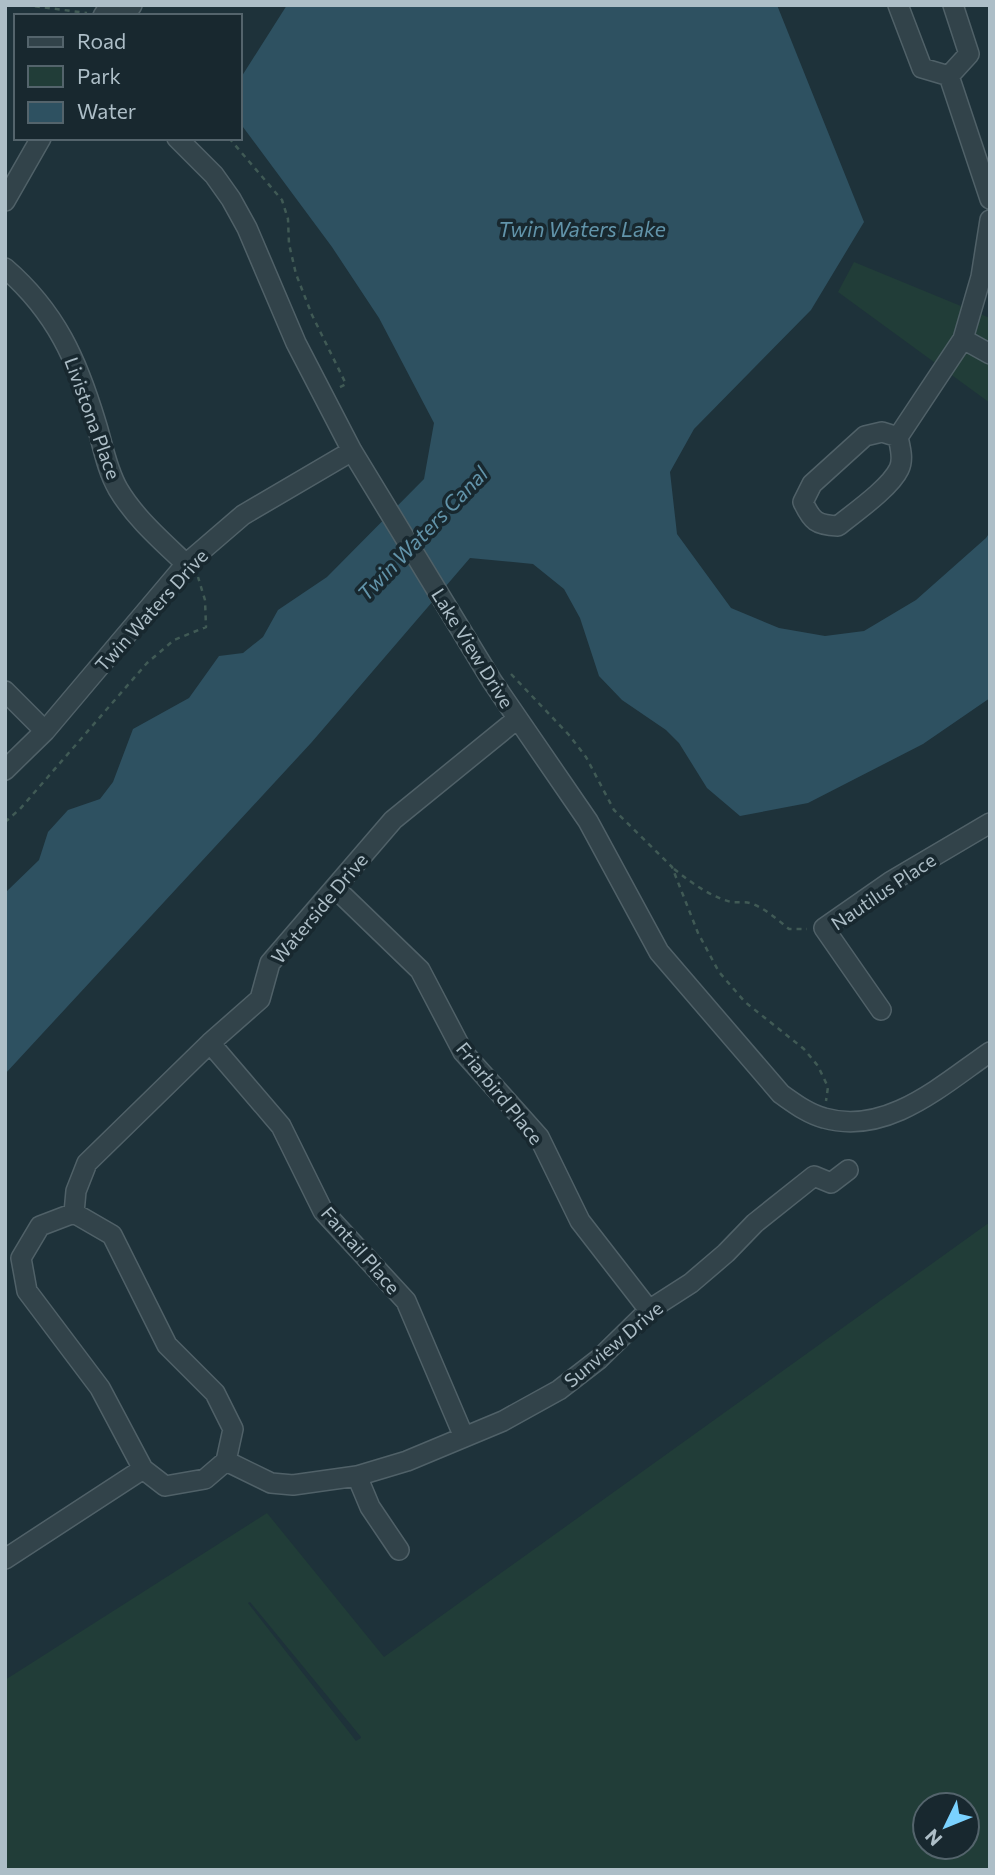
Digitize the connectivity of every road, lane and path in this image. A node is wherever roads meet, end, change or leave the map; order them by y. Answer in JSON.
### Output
{"nodes":[{"id":1,"x":25,"y":5,"type":"edge"},
{"id":2,"x":898,"y":5,"type":"edge"},
{"id":3,"x":953,"y":5,"type":"edge"},
{"id":4,"x":102,"y":12,"type":"edge"},
{"id":5,"x":949,"y":76,"type":"junction"},
{"id":6,"x":40,"y":140,"type":"edge"},
{"id":7,"x":179,"y":140,"type":"edge"},
{"id":8,"x":231,"y":140,"type":"edge"},
{"id":9,"x":990,"y":200,"type":"edge"},
{"id":10,"x":5,"y":201,"type":"edge"},
{"id":11,"x":990,"y":220,"type":"edge"},
{"id":12,"x":5,"y":268,"type":"edge"},
{"id":13,"x":963,"y":339,"type":"junction"},
{"id":14,"x":990,"y":354,"type":"edge"},
{"id":15,"x":336,"y":390,"type":"dead end"},
{"id":16,"x":898,"y":437,"type":"junction"},
{"id":17,"x":352,"y":451,"type":"junction"},
{"id":18,"x":186,"y":564,"type":"junction"},
{"id":19,"x":492,"y":681,"type":"junction"},
{"id":20,"x":5,"y":691,"type":"edge"},
{"id":21,"x":517,"y":719,"type":"junction"},
{"id":22,"x":45,"y":731,"type":"junction"},
{"id":23,"x":5,"y":770,"type":"edge"},
{"id":24,"x":5,"y":822,"type":"edge"},
{"id":25,"x":989,"y":826,"type":"edge"},
{"id":26,"x":671,"y":867,"type":"junction"},
{"id":27,"x":335,"y":888,"type":"junction"},
{"id":28,"x":824,"y":928,"type":"junction"},
{"id":29,"x":881,"y":1010,"type":"dead end"},
{"id":30,"x":210,"y":1043,"type":"junction"},
{"id":31,"x":990,"y":1052,"type":"edge"},
{"id":32,"x":823,"y":1118,"type":"junction"},
{"id":33,"x":848,"y":1170,"type":"dead end"},
{"id":34,"x":74,"y":1213,"type":"junction"},
{"id":35,"x":649,"y":1310,"type":"junction"},
{"id":36,"x":464,"y":1437,"type":"junction"},
{"id":37,"x":226,"y":1461,"type":"junction"},
{"id":38,"x":143,"y":1469,"type":"junction"},
{"id":39,"x":357,"y":1476,"type":"junction"},
{"id":40,"x":399,"y":1550,"type":"dead end"},
{"id":41,"x":5,"y":1559,"type":"edge"}],
"edges":[{"from":1,"to":4,"type":"path"},
{"from":2,"to":5,"type":"street"},
{"from":3,"to":5,"type":"street"},
{"from":5,"to":9,"type":"street"},
{"from":6,"to":10,"type":"street"},
{"from":7,"to":17,"type":"street","name":"Lake View Drive"},
{"from":8,"to":15,"type":"path"},
{"from":11,"to":13,"type":"street"},
{"from":12,"to":18,"type":"street","name":"Livistona Place"},
{"from":13,"to":14,"type":"street"},
{"from":13,"to":16,"type":"street"},
{"from":16,"to":16,"type":"street"},
{"from":17,"to":18,"type":"street","name":"Twin Waters Drive"},
{"from":17,"to":19,"type":"street","name":"Lake View Drive"},
{"from":18,"to":22,"type":"street","name":"Twin Waters Drive"},
{"from":18,"to":24,"type":"path"},
{"from":19,"to":21,"type":"street","name":"Lake View Drive"},
{"from":19,"to":26,"type":"path"},
{"from":20,"to":22,"type":"street"},
{"from":21,"to":27,"type":"street","name":"Waterside Drive"},
{"from":21,"to":32,"type":"street","name":"Lake View Drive"},
{"from":22,"to":23,"type":"street","name":"Twin Waters Drive"},
{"from":25,"to":28,"type":"street","name":"Nautilus Place"},
{"from":26,"to":28,"type":"path"},
{"from":26,"to":32,"type":"path"},
{"from":27,"to":30,"type":"street","name":"Waterside Drive"},
{"from":27,"to":35,"type":"street","name":"Friarbird Place"},
{"from":28,"to":29,"type":"street","name":"Nautilus Place"},
{"from":30,"to":34,"type":"street","name":"Waterside Drive"},
{"from":30,"to":36,"type":"street","name":"Fantail Place"},
{"from":31,"to":32,"type":"street"},
{"from":33,"to":35,"type":"street","name":"Sunview Drive"},
{"from":34,"to":37,"type":"street"},
{"from":34,"to":38,"type":"street"},
{"from":35,"to":36,"type":"street","name":"Sunview Drive"},
{"from":36,"to":39,"type":"street","name":"Sunview Drive"},
{"from":37,"to":38,"type":"street"},
{"from":37,"to":39,"type":"street","name":"Sunview Drive"},
{"from":38,"to":41,"type":"street"},
{"from":39,"to":40,"type":"street"}]}
